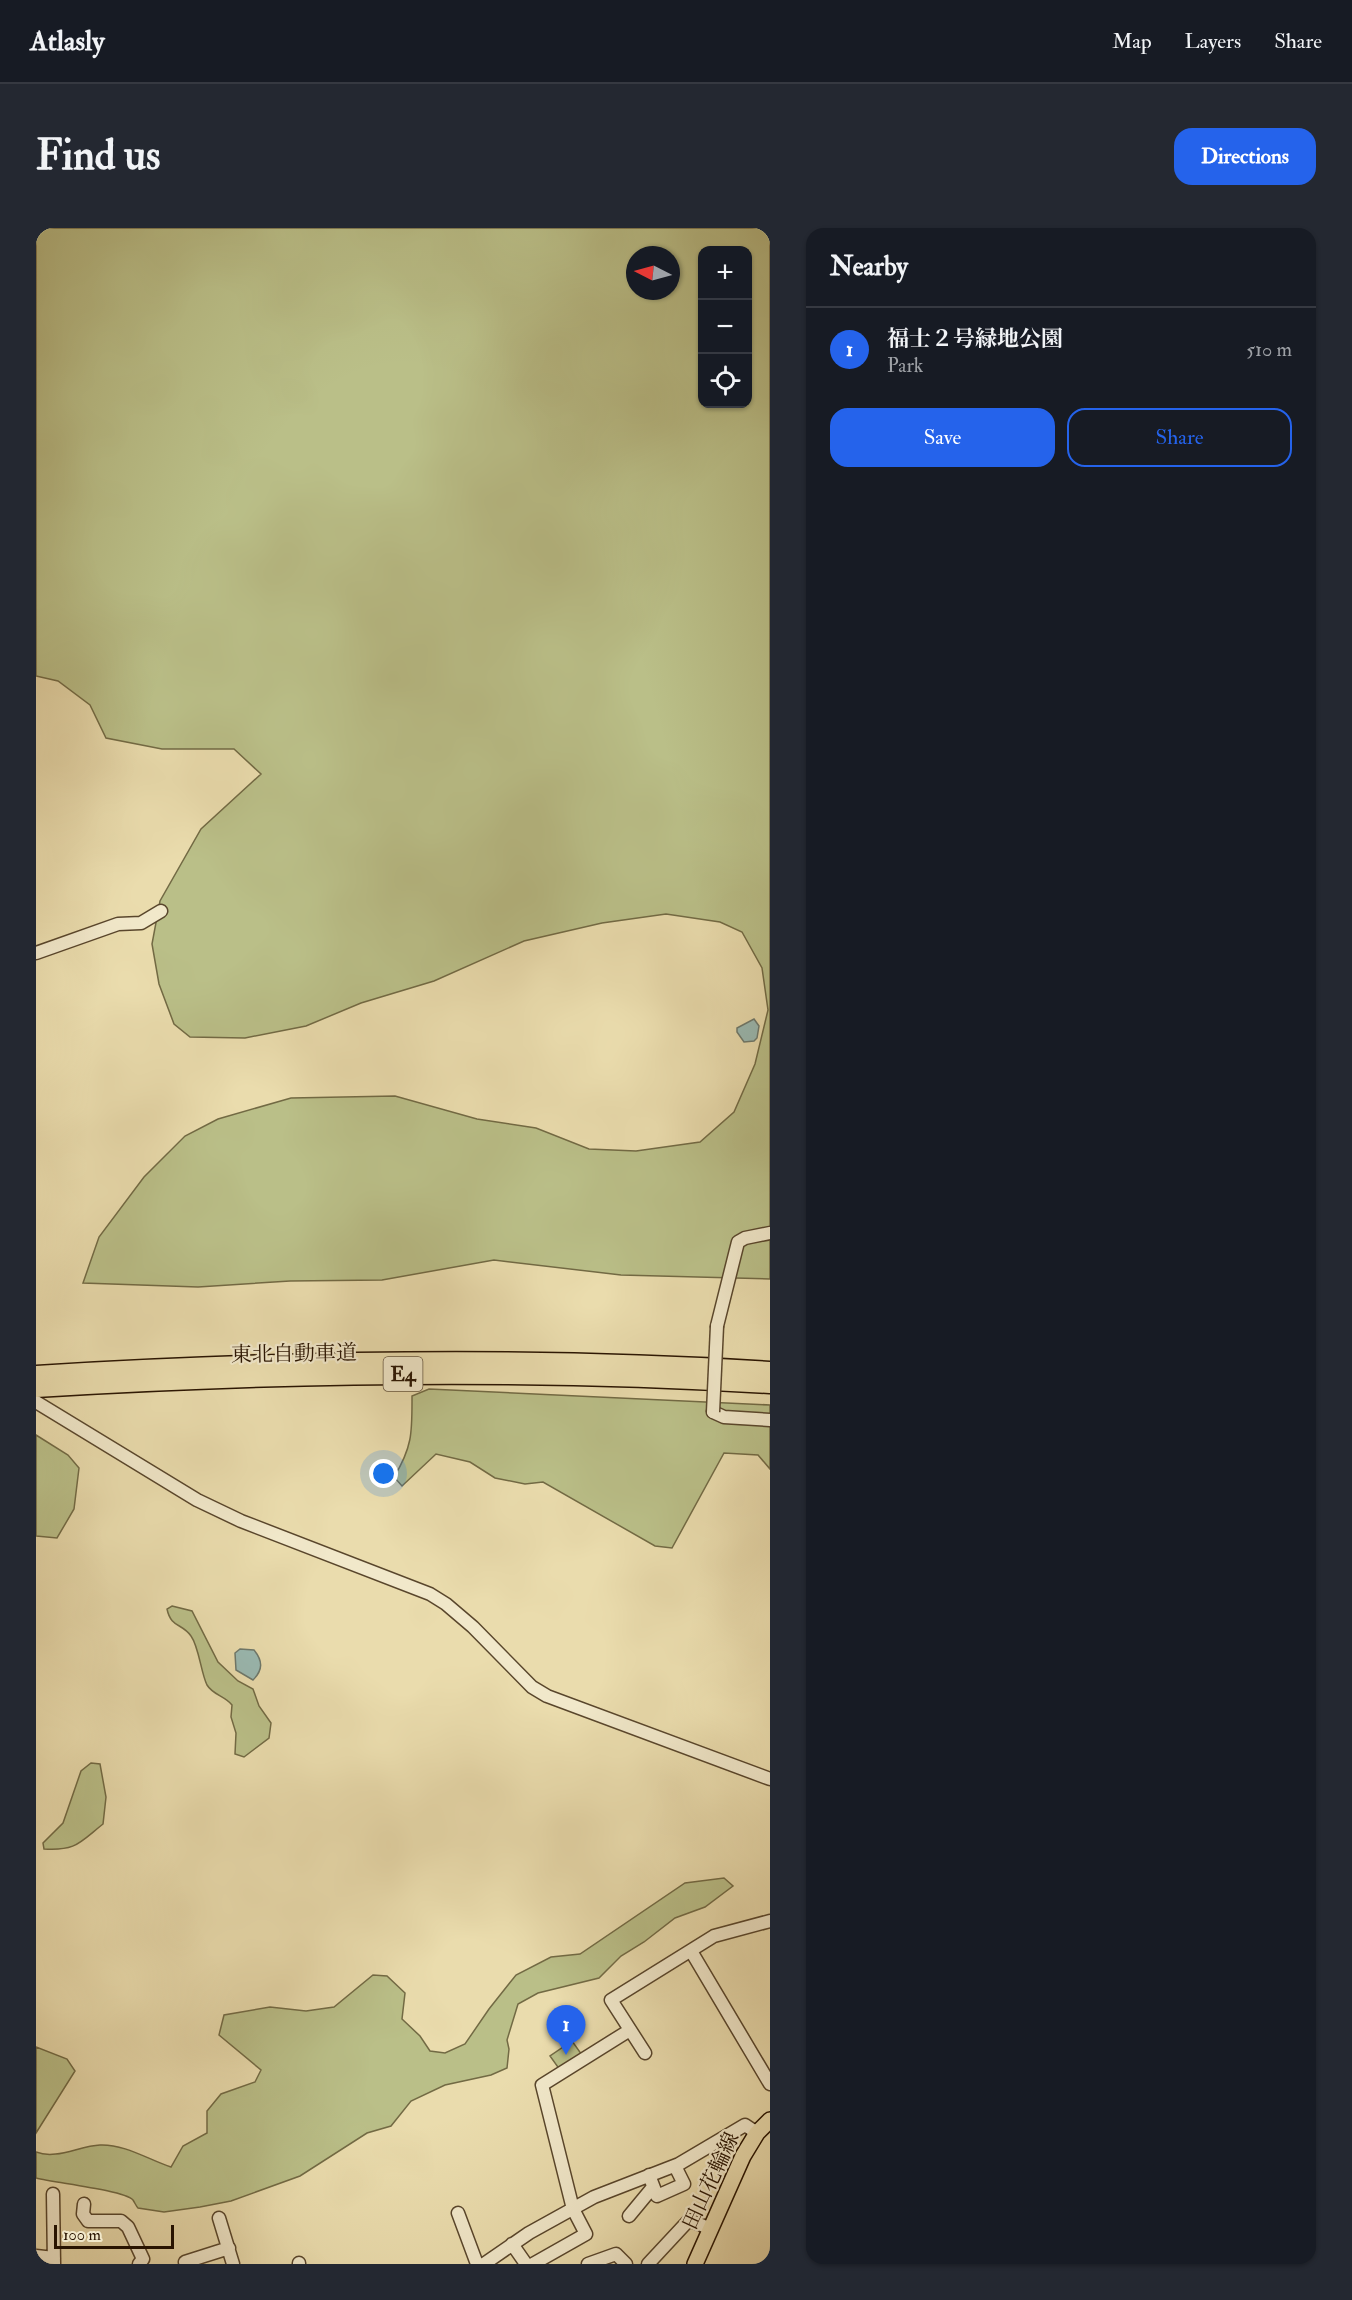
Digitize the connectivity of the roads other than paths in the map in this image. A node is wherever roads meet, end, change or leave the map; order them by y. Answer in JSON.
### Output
{"nodes":[{"id":1,"x":161,"y":911,"type":"dead end"},
{"id":2,"x":36,"y":953,"type":"edge"},
{"id":3,"x":770,"y":1233,"type":"edge"},
{"id":4,"x":770,"y":1371,"type":"edge"},
{"id":5,"x":36,"y":1375,"type":"edge"},
{"id":6,"x":770,"y":1384,"type":"edge"},
{"id":7,"x":36,"y":1388,"type":"edge"},
{"id":8,"x":36,"y":1402,"type":"edge"},
{"id":9,"x":770,"y":1420,"type":"edge"},
{"id":10,"x":769,"y":1777,"type":"edge"},
{"id":11,"x":770,"y":1921,"type":"edge"},
{"id":12,"x":691,"y":1951,"type":"junction"},
{"id":13,"x":630,"y":2031,"type":"junction"},
{"id":14,"x":645,"y":2053,"type":"dead end"},
{"id":15,"x":770,"y":2084,"type":"edge"},
{"id":16,"x":770,"y":2120,"type":"edge"},
{"id":17,"x":757,"y":2133,"type":"junction"},
{"id":18,"x":675,"y":2166,"type":"junction"},
{"id":19,"x":651,"y":2181,"type":"junction"},
{"id":20,"x":53,"y":2194,"type":"dead end"},
{"id":21,"x":84,"y":2204,"type":"dead end"},
{"id":22,"x":573,"y":2209,"type":"junction"},
{"id":23,"x":458,"y":2213,"type":"dead end"},
{"id":24,"x":629,"y":2216,"type":"dead end"},
{"id":25,"x":219,"y":2218,"type":"dead end"},
{"id":26,"x":711,"y":2229,"type":"junction"},
{"id":27,"x":513,"y":2244,"type":"junction"},
{"id":28,"x":228,"y":2248,"type":"junction"},
{"id":29,"x":36,"y":2256,"type":"edge"},
{"id":30,"x":54,"y":2261,"type":"edge"},
{"id":31,"x":138,"y":2264,"type":"edge"},
{"id":32,"x":186,"y":2264,"type":"edge"},
{"id":33,"x":233,"y":2264,"type":"edge"},
{"id":34,"x":477,"y":2264,"type":"edge"},
{"id":35,"x":484,"y":2264,"type":"edge"},
{"id":36,"x":526,"y":2264,"type":"edge"},
{"id":37,"x":533,"y":2264,"type":"edge"},
{"id":38,"x":588,"y":2264,"type":"edge"},
{"id":39,"x":626,"y":2264,"type":"edge"},
{"id":40,"x":648,"y":2264,"type":"edge"},
{"id":41,"x":694,"y":2264,"type":"edge"}],
"edges":[{"from":1,"to":2,"type":"street"},
{"from":3,"to":9,"type":"street","bridge":true},
{"from":4,"to":5,"type":"highway","name":"東北自動車道","number":"E4"},
{"from":6,"to":7,"type":"highway","name":"東北自動車道","number":"E4"},
{"from":8,"to":10,"type":"street"},
{"from":11,"to":12,"type":"street"},
{"from":12,"to":13,"type":"street"},
{"from":12,"to":15,"type":"street"},
{"from":13,"to":14,"type":"street"},
{"from":13,"to":22,"type":"street"},
{"from":16,"to":17,"type":"main road","name":"田山花輪線"},
{"from":17,"to":18,"type":"street"},
{"from":17,"to":26,"type":"main road","name":"田山花輪線"},
{"from":18,"to":19,"type":"street"},
{"from":18,"to":19,"type":"street"},
{"from":19,"to":22,"type":"street"},
{"from":19,"to":24,"type":"street"},
{"from":20,"to":30,"type":"street"},
{"from":21,"to":31,"type":"street"},
{"from":22,"to":27,"type":"street"},
{"from":22,"to":37,"type":"street"},
{"from":23,"to":34,"type":"street"},
{"from":25,"to":28,"type":"street"},
{"from":26,"to":40,"type":"street"},
{"from":26,"to":41,"type":"main road","name":"田山花輪線"},
{"from":27,"to":35,"type":"street"},
{"from":27,"to":36,"type":"street"},
{"from":28,"to":32,"type":"street"},
{"from":28,"to":33,"type":"street"},
{"from":29,"to":30,"type":"street"},
{"from":38,"to":39,"type":"street"}]}
